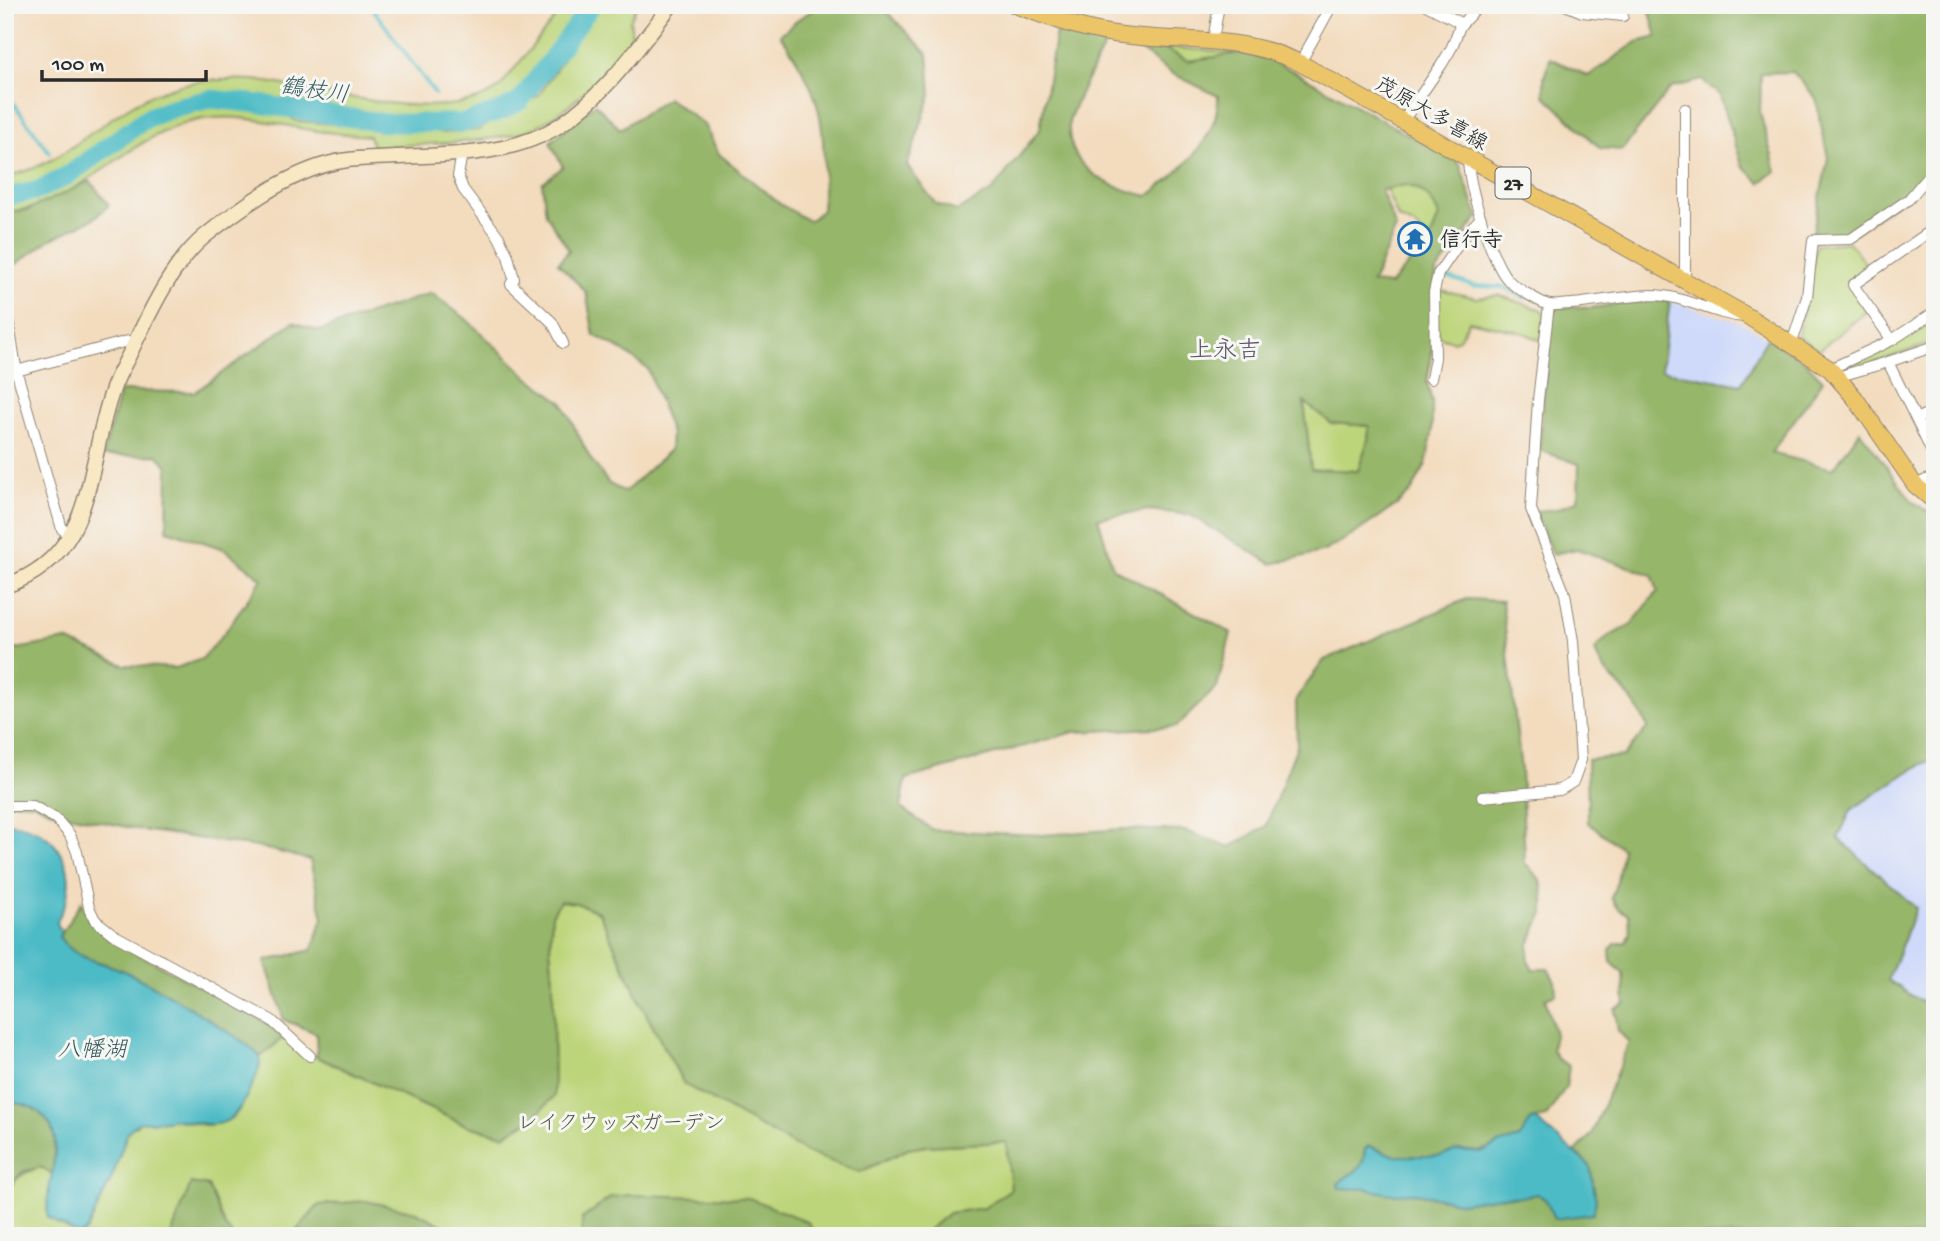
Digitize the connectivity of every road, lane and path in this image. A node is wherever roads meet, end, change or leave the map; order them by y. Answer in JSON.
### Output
{"nodes":[{"id":1,"x":671,"y":5,"type":"edge"},
{"id":2,"x":1219,"y":5,"type":"edge"},
{"id":3,"x":1332,"y":5,"type":"edge"},
{"id":4,"x":1426,"y":5,"type":"edge"},
{"id":5,"x":1479,"y":5,"type":"edge"},
{"id":6,"x":1565,"y":5,"type":"edge"},
{"id":7,"x":1020,"y":6,"type":"edge"},
{"id":8,"x":1623,"y":16,"type":"dead end"},
{"id":9,"x":1460,"y":26,"type":"junction"},
{"id":10,"x":1213,"y":40,"type":"junction"},
{"id":11,"x":1300,"y":63,"type":"junction"},
{"id":12,"x":1685,"y":109,"type":"dead end"},
{"id":13,"x":1403,"y":121,"type":"junction"},
{"id":14,"x":462,"y":153,"type":"junction"},
{"id":15,"x":1468,"y":158,"type":"junction"},
{"id":16,"x":1935,"y":168,"type":"edge"},
{"id":17,"x":1481,"y":218,"type":"junction"},
{"id":18,"x":1935,"y":228,"type":"edge"},
{"id":19,"x":1685,"y":281,"type":"junction"},
{"id":20,"x":5,"y":301,"type":"edge"},
{"id":21,"x":1549,"y":305,"type":"junction"},
{"id":22,"x":1935,"y":312,"type":"edge"},
{"id":23,"x":1749,"y":317,"type":"junction"},
{"id":24,"x":1892,"y":340,"type":"junction"},
{"id":25,"x":563,"y":342,"type":"dead end"},
{"id":26,"x":135,"y":344,"type":"junction"},
{"id":27,"x":1792,"y":344,"type":"junction"},
{"id":28,"x":1935,"y":345,"type":"edge"},
{"id":29,"x":1888,"y":362,"type":"junction"},
{"id":30,"x":17,"y":373,"type":"junction"},
{"id":31,"x":1834,"y":373,"type":"junction"},
{"id":32,"x":5,"y":374,"type":"edge"},
{"id":33,"x":1431,"y":379,"type":"dead end"},
{"id":34,"x":1935,"y":410,"type":"edge"},
{"id":35,"x":1916,"y":419,"type":"junction"},
{"id":36,"x":1935,"y":458,"type":"edge"},
{"id":37,"x":1935,"y":476,"type":"edge"},
{"id":38,"x":1915,"y":485,"type":"junction"},
{"id":39,"x":1935,"y":502,"type":"edge"},
{"id":40,"x":71,"y":535,"type":"junction"},
{"id":41,"x":5,"y":586,"type":"edge"},
{"id":42,"x":1482,"y":797,"type":"dead end"},
{"id":43,"x":5,"y":806,"type":"edge"},
{"id":44,"x":310,"y":1056,"type":"dead end"}],
"edges":[{"from":1,"to":14,"type":"main road"},
{"from":2,"to":10,"type":"street"},
{"from":3,"to":11,"type":"street"},
{"from":4,"to":9,"type":"street"},
{"from":5,"to":9,"type":"street"},
{"from":6,"to":8,"type":"street"},
{"from":7,"to":10,"type":"main road","name":"茂原大多喜線","number":"27"},
{"from":9,"to":13,"type":"street"},
{"from":10,"to":11,"type":"main road","name":"茂原大多喜線","number":"27"},
{"from":11,"to":13,"type":"main road","name":"茂原大多喜線","number":"27"},
{"from":12,"to":19,"type":"street"},
{"from":13,"to":15,"type":"main road","name":"茂原大多喜線","number":"27"},
{"from":14,"to":25,"type":"street"},
{"from":14,"to":26,"type":"main road"},
{"from":15,"to":17,"type":"street"},
{"from":15,"to":19,"type":"main road","name":"茂原大多喜線","number":"27"},
{"from":16,"to":27,"type":"street"},
{"from":17,"to":21,"type":"street"},
{"from":17,"to":33,"type":"street"},
{"from":18,"to":24,"type":"street"},
{"from":19,"to":23,"type":"main road","name":"茂原大多喜線","number":"27"},
{"from":20,"to":30,"type":"street"},
{"from":21,"to":23,"type":"street"},
{"from":21,"to":42,"type":"street"},
{"from":22,"to":24,"type":"street"},
{"from":23,"to":27,"type":"main road","name":"茂原大多喜線","number":"27"},
{"from":24,"to":31,"type":"street"},
{"from":26,"to":30,"type":"street"},
{"from":26,"to":40,"type":"main road"},
{"from":27,"to":31,"type":"main road","name":"茂原大多喜線","number":"27"},
{"from":28,"to":29,"type":"street"},
{"from":29,"to":31,"type":"street"},
{"from":29,"to":35,"type":"street"},
{"from":30,"to":32,"type":"street"},
{"from":30,"to":40,"type":"street"},
{"from":31,"to":38,"type":"main road","name":"茂原大多喜線","number":"27"},
{"from":34,"to":35,"type":"street"},
{"from":35,"to":36,"type":"street"},
{"from":37,"to":38,"type":"street"},
{"from":38,"to":39,"type":"main road","name":"茂原大多喜線","number":"27"},
{"from":40,"to":41,"type":"main road"},
{"from":43,"to":44,"type":"street"}]}
